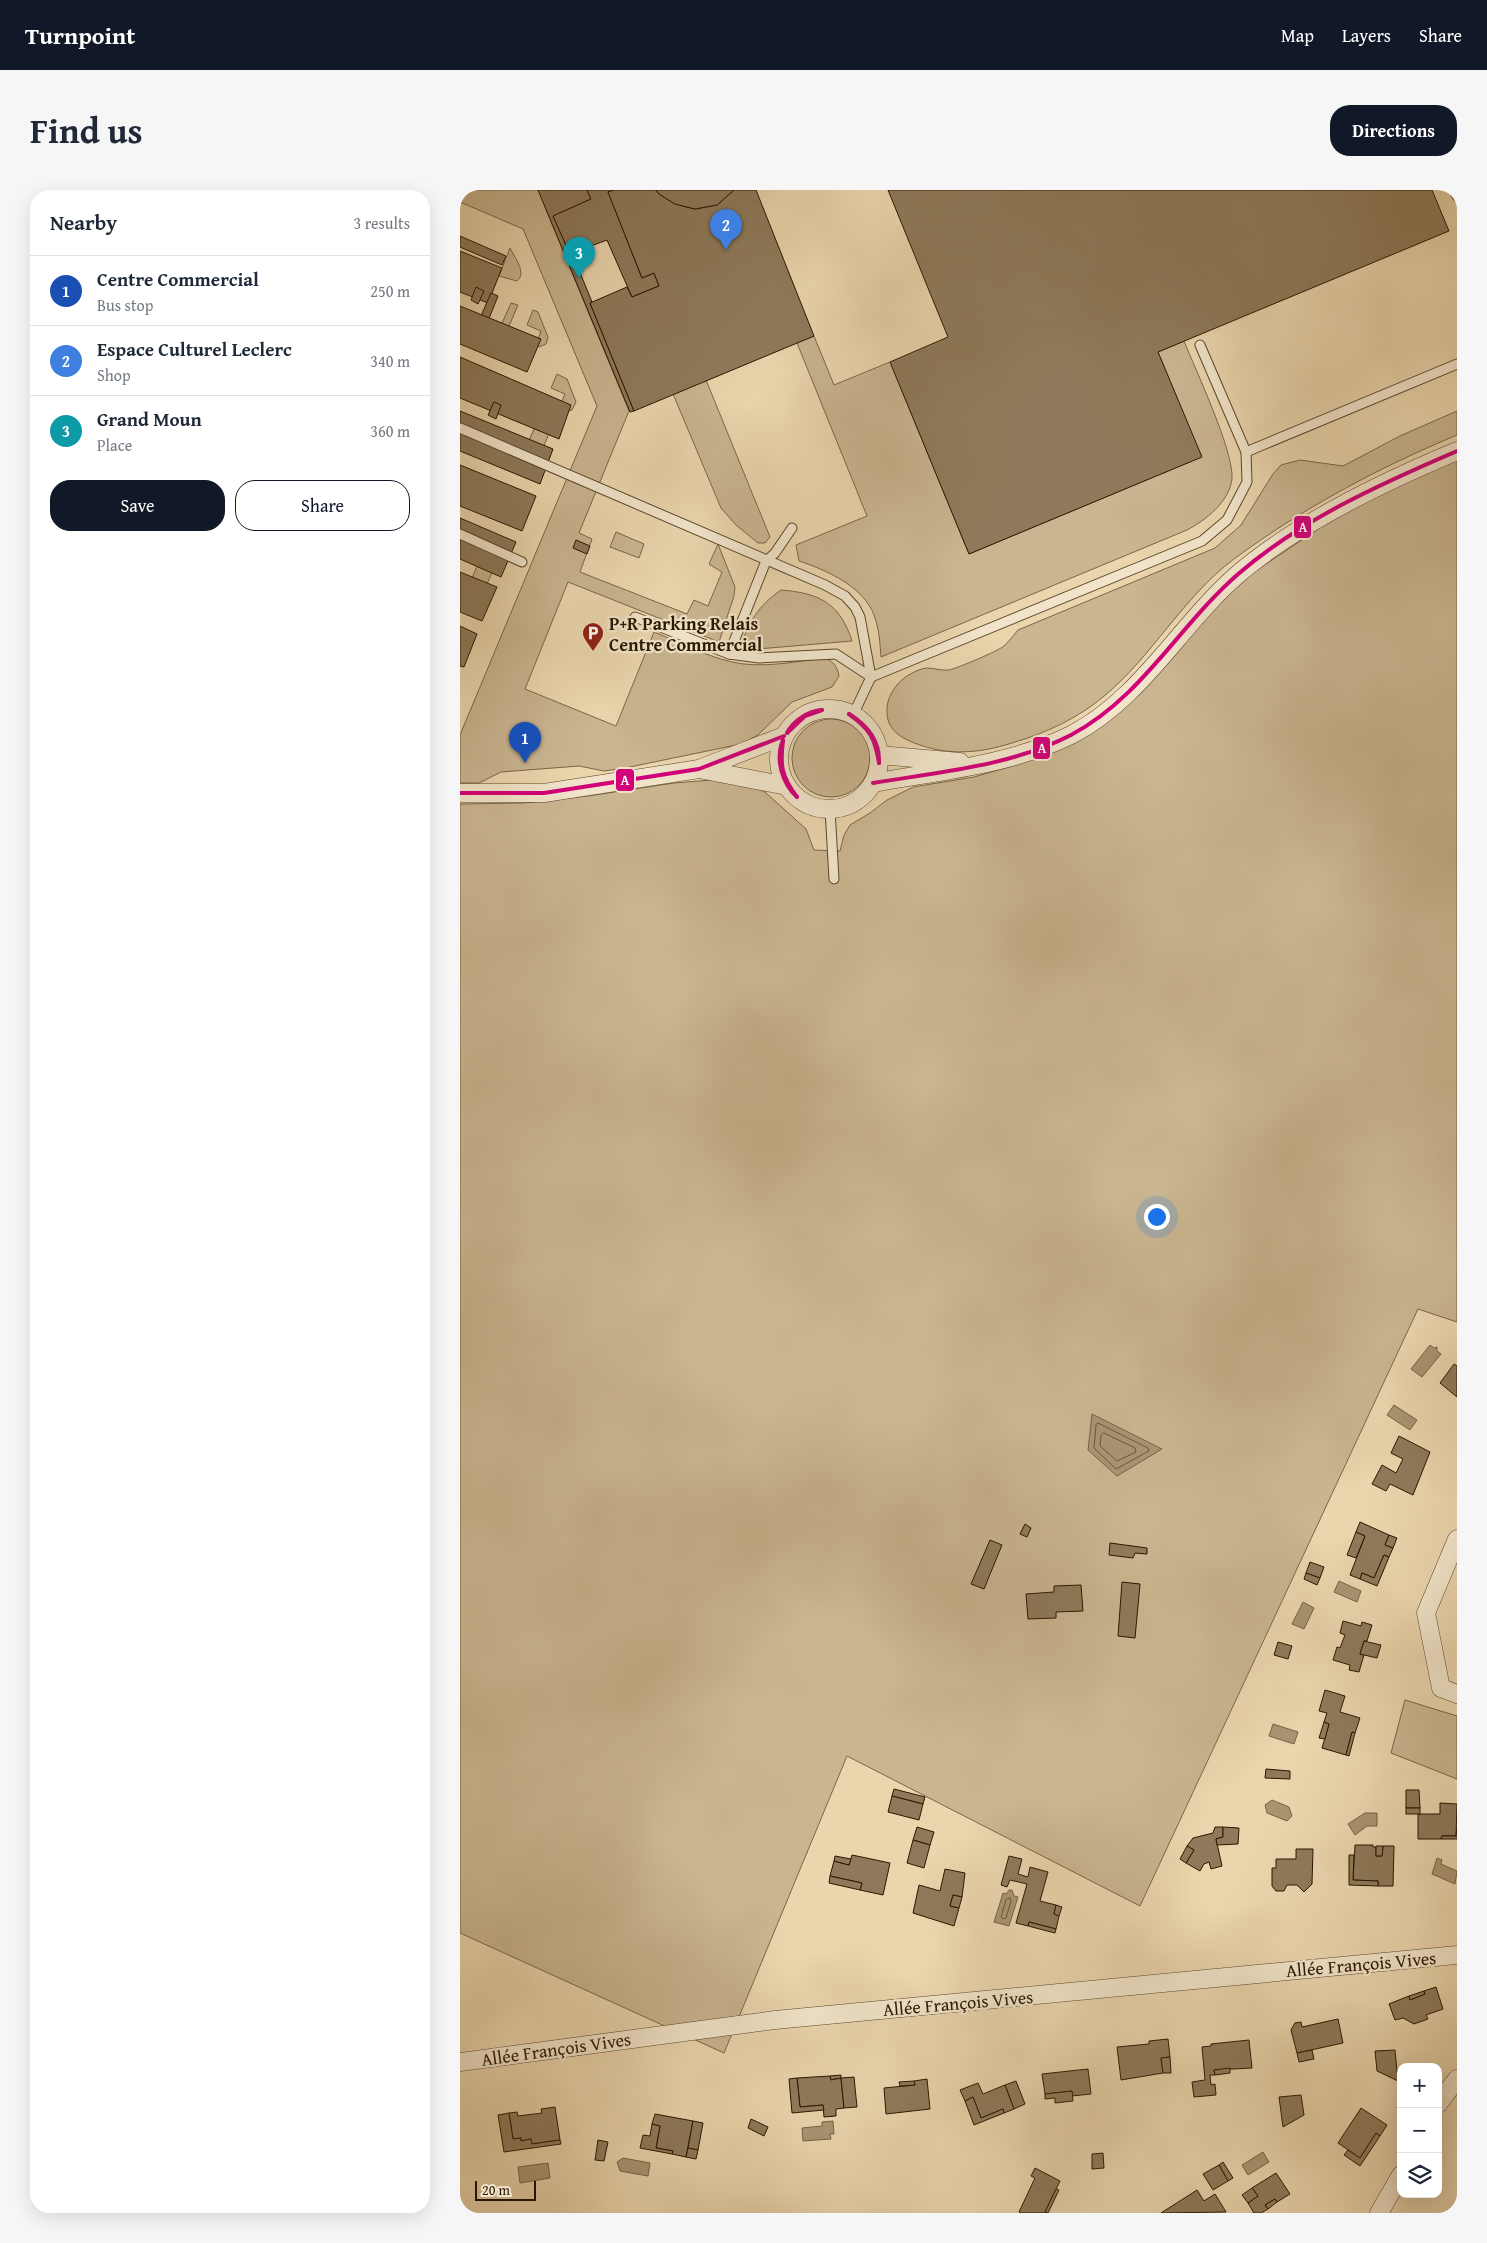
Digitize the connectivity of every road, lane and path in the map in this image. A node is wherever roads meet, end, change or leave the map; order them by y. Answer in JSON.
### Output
{"nodes":[{"id":1,"x":1454,"y":190,"type":"edge"},
{"id":2,"x":1457,"y":196,"type":"edge"},
{"id":3,"x":1200,"y":345,"type":"dead end"},
{"id":4,"x":1457,"y":364,"type":"edge"},
{"id":5,"x":460,"y":428,"type":"edge"},
{"id":6,"x":1457,"y":451,"type":"edge"},
{"id":7,"x":1246,"y":452,"type":"junction"},
{"id":8,"x":792,"y":528,"type":"dead end"},
{"id":9,"x":460,"y":534,"type":"edge"},
{"id":10,"x":766,"y":560,"type":"junction"},
{"id":11,"x":522,"y":562,"type":"dead end"},
{"id":12,"x":636,"y":617,"type":"dead end"},
{"id":13,"x":729,"y":654,"type":"junction"},
{"id":14,"x":871,"y":677,"type":"junction"},
{"id":15,"x":853,"y":715,"type":"junction"},
{"id":16,"x":784,"y":736,"type":"junction"},
{"id":17,"x":879,"y":755,"type":"junction"},
{"id":18,"x":982,"y":764,"type":"junction"},
{"id":19,"x":699,"y":769,"type":"junction"},
{"id":20,"x":873,"y":784,"type":"junction"},
{"id":21,"x":787,"y":786,"type":"junction"},
{"id":22,"x":460,"y":793,"type":"edge"},
{"id":23,"x":830,"y":809,"type":"junction"},
{"id":24,"x":834,"y":879,"type":"dead end"},
{"id":25,"x":1457,"y":1539,"type":"edge"},
{"id":26,"x":1457,"y":1694,"type":"edge"},
{"id":27,"x":1457,"y":1955,"type":"edge"},
{"id":28,"x":460,"y":2062,"type":"edge"},
{"id":29,"x":1457,"y":2079,"type":"edge"},
{"id":30,"x":1442,"y":2099,"type":"edge"},
{"id":31,"x":1397,"y":2182,"type":"edge"},
{"id":32,"x":1379,"y":2213,"type":"edge"}],
"edges":[{"from":1,"to":2,"type":"lane"},
{"from":3,"to":7,"type":"lane"},
{"from":4,"to":7,"type":"lane"},
{"from":5,"to":10,"type":"lane"},
{"from":6,"to":18,"type":"street"},
{"from":7,"to":14,"type":"lane"},
{"from":8,"to":10,"type":"lane"},
{"from":9,"to":11,"type":"lane"},
{"from":10,"to":13,"type":"lane"},
{"from":10,"to":14,"type":"lane"},
{"from":12,"to":13,"type":"lane"},
{"from":13,"to":14,"type":"lane"},
{"from":14,"to":15,"type":"lane"},
{"from":15,"to":16,"type":"street"},
{"from":15,"to":17,"type":"street"},
{"from":16,"to":19,"type":"street"},
{"from":16,"to":21,"type":"street"},
{"from":17,"to":18,"type":"street"},
{"from":17,"to":20,"type":"street"},
{"from":18,"to":20,"type":"street"},
{"from":19,"to":21,"type":"street"},
{"from":19,"to":22,"type":"street"},
{"from":20,"to":23,"type":"street"},
{"from":21,"to":23,"type":"street"},
{"from":23,"to":24,"type":"lane"},
{"from":25,"to":26,"type":"street"},
{"from":27,"to":28,"type":"street","name":"Allée François Vives"},
{"from":29,"to":30,"type":"street"},
{"from":31,"to":32,"type":"street"}]}
